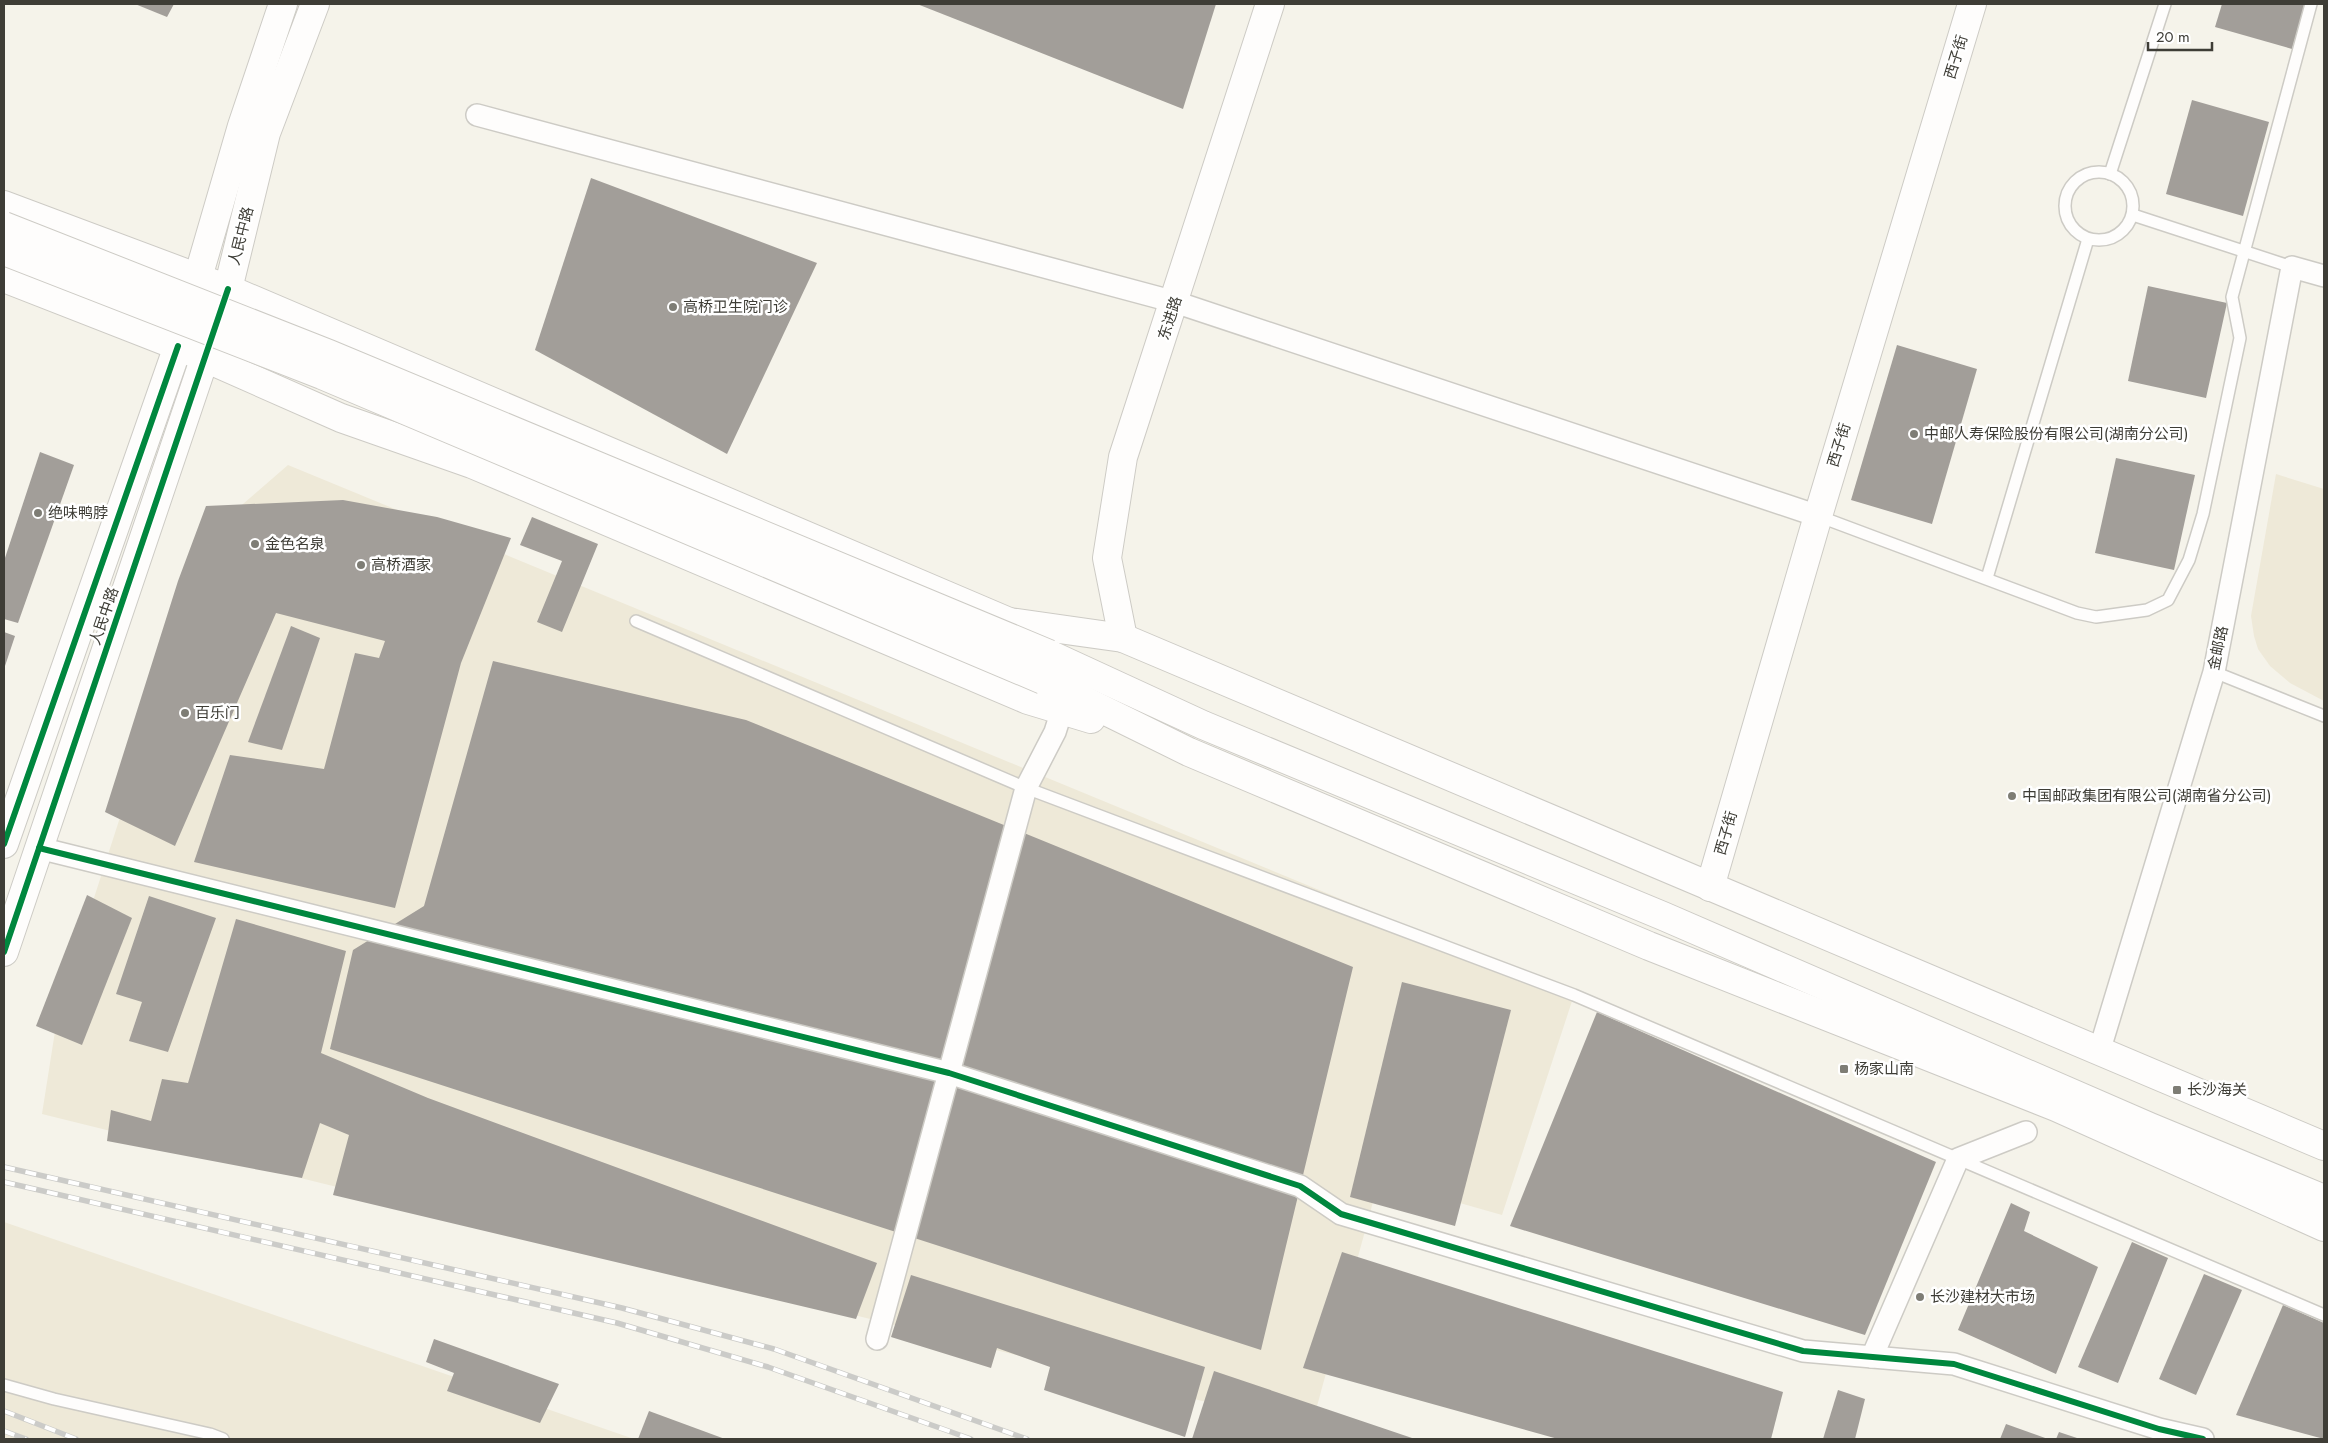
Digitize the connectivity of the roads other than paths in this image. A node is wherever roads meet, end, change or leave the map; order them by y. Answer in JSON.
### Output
{"nodes":[{"id":1,"x":283,"y":4,"type":"edge"},
{"id":2,"x":315,"y":4,"type":"edge"},
{"id":3,"x":1270,"y":4,"type":"edge"},
{"id":4,"x":1972,"y":4,"type":"edge"},
{"id":5,"x":2165,"y":4,"type":"edge"},
{"id":6,"x":2311,"y":4,"type":"edge"},
{"id":7,"x":477,"y":115,"type":"dead end"},
{"id":8,"x":2110,"y":174,"type":"junction"},
{"id":9,"x":4,"y":205,"type":"edge"},
{"id":10,"x":2133,"y":215,"type":"junction"},
{"id":11,"x":4,"y":226,"type":"edge"},
{"id":12,"x":2088,"y":239,"type":"junction"},
{"id":13,"x":4,"y":251,"type":"edge"},
{"id":14,"x":2245,"y":251,"type":"junction"},
{"id":15,"x":2292,"y":267,"type":"junction"},
{"id":16,"x":2324,"y":276,"type":"edge"},
{"id":17,"x":4,"y":278,"type":"edge"},
{"id":18,"x":198,"y":278,"type":"junction"},
{"id":19,"x":228,"y":289,"type":"junction"},
{"id":20,"x":1175,"y":302,"type":"junction"},
{"id":21,"x":178,"y":346,"type":"junction"},
{"id":22,"x":204,"y":358,"type":"junction"},
{"id":23,"x":1818,"y":516,"type":"junction"},
{"id":24,"x":1987,"y":578,"type":"junction"},
{"id":25,"x":636,"y":621,"type":"dead end"},
{"id":26,"x":1009,"y":622,"type":"junction"},
{"id":27,"x":1123,"y":638,"type":"junction"},
{"id":28,"x":2214,"y":672,"type":"junction"},
{"id":29,"x":1062,"y":710,"type":"junction"},
{"id":30,"x":2324,"y":716,"type":"edge"},
{"id":31,"x":1203,"y":725,"type":"junction"},
{"id":32,"x":1190,"y":752,"type":"junction"},
{"id":33,"x":1026,"y":788,"type":"junction"},
{"id":34,"x":4,"y":844,"type":"edge"},
{"id":35,"x":39,"y":848,"type":"junction"},
{"id":36,"x":1710,"y":887,"type":"junction"},
{"id":37,"x":4,"y":952,"type":"edge"},
{"id":38,"x":2099,"y":1052,"type":"junction"},
{"id":39,"x":949,"y":1073,"type":"junction"},
{"id":40,"x":2026,"y":1132,"type":"dead end"},
{"id":41,"x":2324,"y":1146,"type":"edge"},
{"id":42,"x":1958,"y":1159,"type":"junction"},
{"id":43,"x":2324,"y":1199,"type":"edge"},
{"id":44,"x":2324,"y":1227,"type":"edge"},
{"id":45,"x":2324,"y":1315,"type":"edge"},
{"id":46,"x":877,"y":1339,"type":"dead end"},
{"id":47,"x":1872,"y":1356,"type":"junction"},
{"id":48,"x":4,"y":1385,"type":"edge"},
{"id":49,"x":223,"y":1439,"type":"edge"},
{"id":50,"x":2203,"y":1439,"type":"edge"}],
"edges":[{"from":1,"to":18,"type":"main road","name":"人民中路"},
{"from":2,"to":19,"type":"main road","name":"人民中路"},
{"from":3,"to":20,"type":"main road","name":"东进路"},
{"from":4,"to":23,"type":"main road","name":"西子街"},
{"from":5,"to":8,"type":"lane"},
{"from":6,"to":14,"type":"lane"},
{"from":7,"to":20,"type":"street"},
{"from":8,"to":10,"type":"lane"},
{"from":8,"to":12,"type":"lane"},
{"from":9,"to":18,"type":"main road"},
{"from":10,"to":12,"type":"lane"},
{"from":10,"to":14,"type":"lane"},
{"from":11,"to":31,"type":"main road","bridge":true},
{"from":12,"to":24,"type":"lane"},
{"from":13,"to":32,"type":"main road","bridge":true},
{"from":14,"to":15,"type":"lane"},
{"from":14,"to":24,"type":"lane"},
{"from":15,"to":16,"type":"street"},
{"from":15,"to":28,"type":"street","name":"金邮路"},
{"from":17,"to":21,"type":"main road"},
{"from":18,"to":19,"type":"main road"},
{"from":18,"to":21,"type":"main road","name":"人民中路"},
{"from":19,"to":22,"type":"main road","name":"人民中路"},
{"from":19,"to":26,"type":"main road"},
{"from":20,"to":23,"type":"street"},
{"from":20,"to":27,"type":"main road","name":"东进路"},
{"from":21,"to":22,"type":"main road"},
{"from":21,"to":34,"type":"main road","name":"人民中路"},
{"from":22,"to":29,"type":"main road"},
{"from":22,"to":35,"type":"main road","name":"人民中路"},
{"from":23,"to":24,"type":"lane"},
{"from":23,"to":36,"type":"main road","name":"西子街"},
{"from":25,"to":33,"type":"lane"},
{"from":26,"to":27,"type":"main road"},
{"from":26,"to":31,"type":"main road"},
{"from":27,"to":36,"type":"main road"},
{"from":28,"to":30,"type":"lane"},
{"from":28,"to":38,"type":"street","name":"金邮路"},
{"from":29,"to":32,"type":"main road"},
{"from":29,"to":33,"type":"street"},
{"from":31,"to":43,"type":"main road"},
{"from":32,"to":44,"type":"main road"},
{"from":33,"to":39,"type":"street"},
{"from":33,"to":42,"type":"lane"},
{"from":35,"to":37,"type":"main road","name":"人民中路"},
{"from":35,"to":39,"type":"street"},
{"from":36,"to":38,"type":"main road"},
{"from":38,"to":41,"type":"main road"},
{"from":39,"to":46,"type":"street"},
{"from":39,"to":47,"type":"street"},
{"from":40,"to":42,"type":"street"},
{"from":42,"to":45,"type":"lane"},
{"from":42,"to":47,"type":"street"},
{"from":47,"to":50,"type":"street"},
{"from":48,"to":49,"type":"lane"}]}
